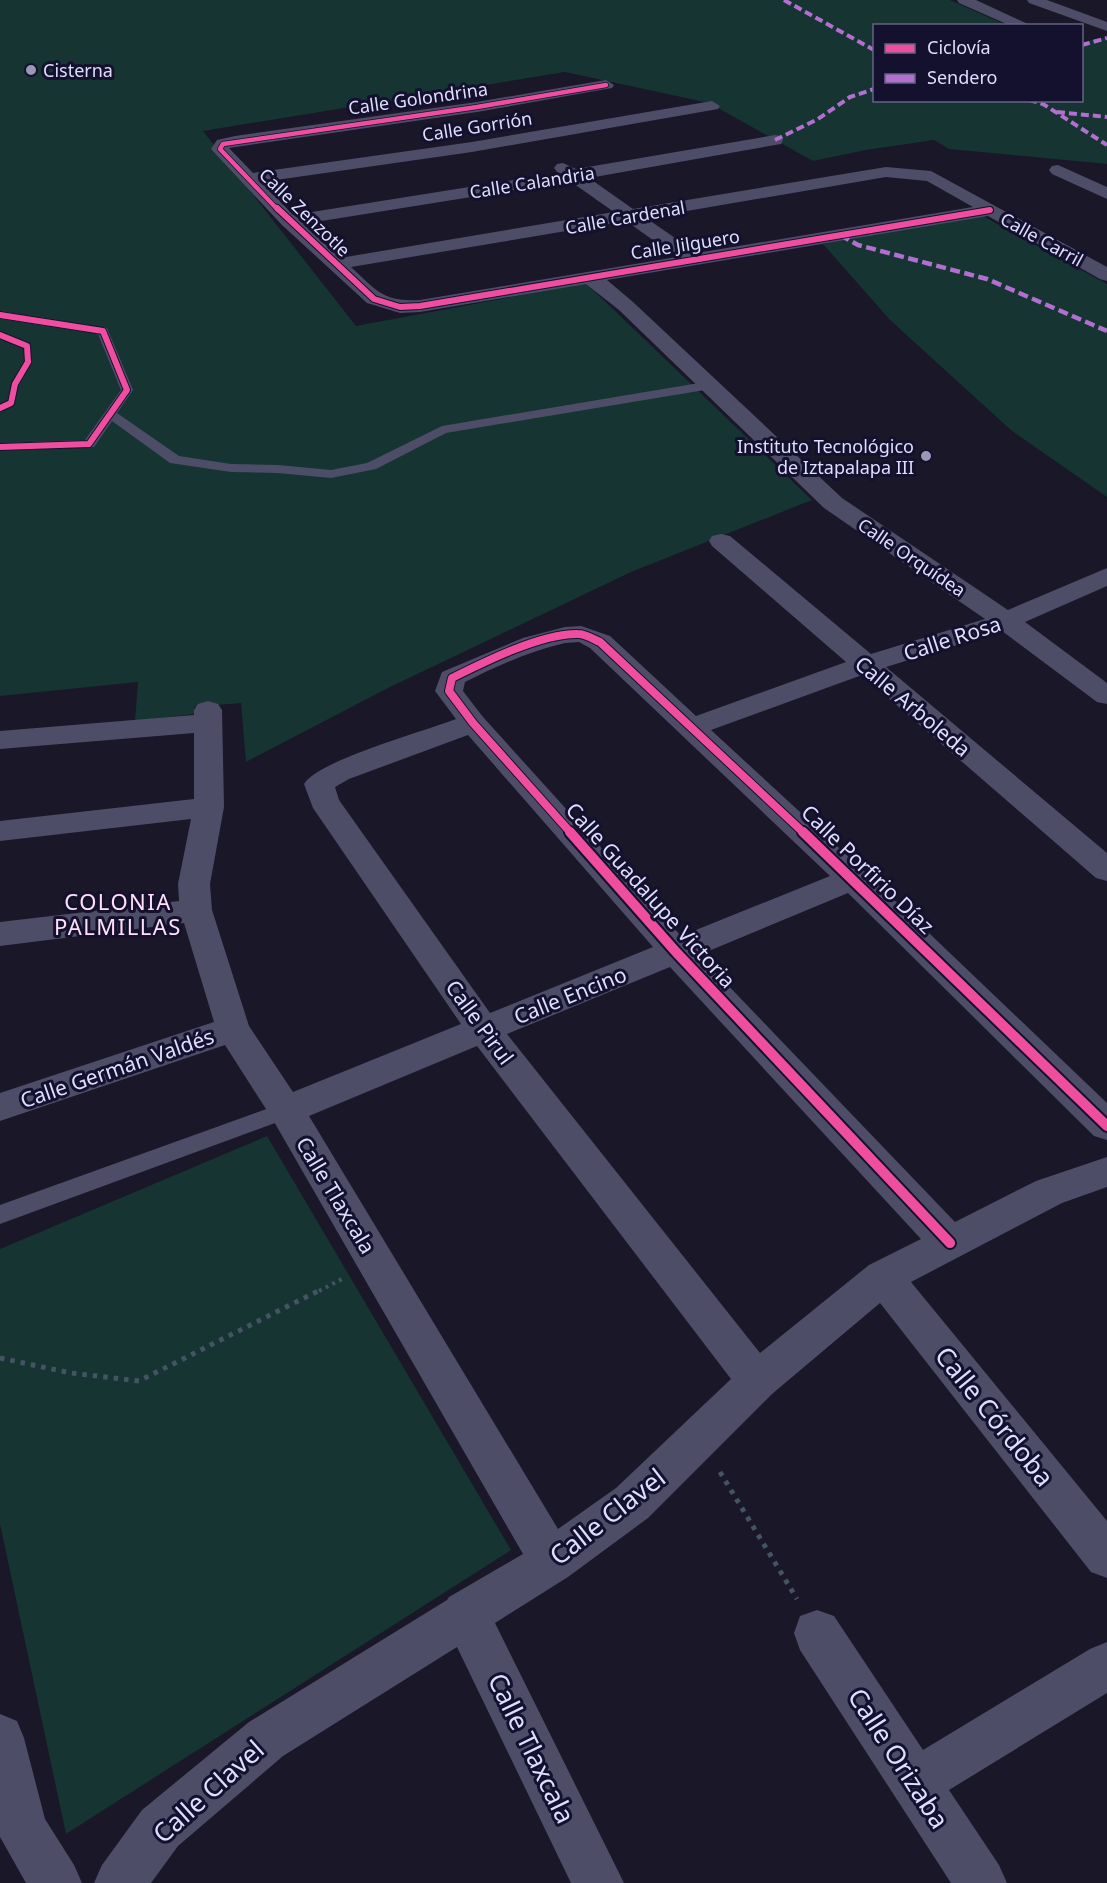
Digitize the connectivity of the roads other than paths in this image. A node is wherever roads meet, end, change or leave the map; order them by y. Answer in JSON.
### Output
{"nodes":[{"id":1,"x":964,"y":0,"type":"edge"},
{"id":2,"x":1034,"y":0,"type":"edge"},
{"id":3,"x":1019,"y":24,"type":"edge"},
{"id":4,"x":1107,"y":27,"type":"edge"},
{"id":5,"x":1107,"y":33,"type":"edge"},
{"id":6,"x":1083,"y":36,"type":"edge"},
{"id":7,"x":606,"y":85,"type":"dead end"},
{"id":8,"x":712,"y":106,"type":"dead end"},
{"id":9,"x":477,"y":107,"type":"junction"},
{"id":10,"x":524,"y":138,"type":"junction"},
{"id":11,"x":775,"y":140,"type":"dead end"},
{"id":12,"x":235,"y":141,"type":"joint"},
{"id":13,"x":472,"y":147,"type":"junction"},
{"id":14,"x":1058,"y":170,"type":"dead end"},
{"id":15,"x":914,"y":173,"type":"joint"},
{"id":16,"x":574,"y":175,"type":"junction"},
{"id":17,"x":247,"y":179,"type":"junction"},
{"id":18,"x":517,"y":185,"type":"junction"},
{"id":19,"x":1107,"y":194,"type":"edge"},
{"id":20,"x":990,"y":210,"type":"junction"},
{"id":21,"x":632,"y":216,"type":"junction"},
{"id":22,"x":288,"y":221,"type":"junction"},
{"id":23,"x":694,"y":260,"type":"junction"},
{"id":24,"x":336,"y":264,"type":"junction"},
{"id":25,"x":1102,"y":269,"type":"edge"},
{"id":26,"x":590,"y":277,"type":"junction"},
{"id":27,"x":386,"y":304,"type":"joint"},
{"id":28,"x":0,"y":315,"type":"edge"},
{"id":29,"x":711,"y":385,"type":"junction"},
{"id":30,"x":110,"y":414,"type":"junction"},
{"id":31,"x":0,"y":447,"type":"edge"},
{"id":32,"x":721,"y":541,"type":"dead end"},
{"id":33,"x":1107,"y":576,"type":"edge"},
{"id":34,"x":1006,"y":621,"type":"junction"},
{"id":35,"x":600,"y":642,"type":"joint"},
{"id":36,"x":864,"y":665,"type":"junction"},
{"id":37,"x":1107,"y":696,"type":"edge"},
{"id":38,"x":472,"y":723,"type":"junction"},
{"id":39,"x":692,"y":727,"type":"junction"},
{"id":40,"x":0,"y":740,"type":"edge"},
{"id":41,"x":209,"y":807,"type":"junction"},
{"id":42,"x":0,"y":831,"type":"edge"},
{"id":43,"x":1107,"y":870,"type":"edge"},
{"id":44,"x":854,"y":879,"type":"junction"},
{"id":45,"x":196,"y":910,"type":"junction"},
{"id":46,"x":0,"y":934,"type":"edge"},
{"id":47,"x":676,"y":952,"type":"junction"},
{"id":48,"x":233,"y":1029,"type":"junction"},
{"id":49,"x":484,"y":1030,"type":"junction"},
{"id":50,"x":0,"y":1107,"type":"edge"},
{"id":51,"x":286,"y":1110,"type":"junction"},
{"id":52,"x":1107,"y":1126,"type":"edge"},
{"id":53,"x":1107,"y":1172,"type":"edge"},
{"id":54,"x":0,"y":1215,"type":"edge"},
{"id":55,"x":950,"y":1243,"type":"junction"},
{"id":56,"x":883,"y":1277,"type":"junction"},
{"id":57,"x":757,"y":1380,"type":"junction"},
{"id":58,"x":1107,"y":1555,"type":"edge"},
{"id":59,"x":552,"y":1561,"type":"junction"},
{"id":60,"x":465,"y":1613,"type":"junction"},
{"id":61,"x":817,"y":1633,"type":"road end"},
{"id":62,"x":1107,"y":1666,"type":"edge"},
{"id":63,"x":0,"y":1738,"type":"edge"},
{"id":64,"x":914,"y":1783,"type":"junction"},
{"id":65,"x":56,"y":1883,"type":"edge"},
{"id":66,"x":120,"y":1883,"type":"edge"},
{"id":67,"x":598,"y":1883,"type":"edge"},
{"id":68,"x":981,"y":1883,"type":"edge"}],
"edges":[{"from":1,"to":3,"type":"street"},
{"from":2,"to":4,"type":"street"},
{"from":5,"to":6,"type":"street"},
{"from":7,"to":9,"type":"street","name":"Calle Golondrina"},
{"from":8,"to":10,"type":"street","name":"Calle Gorrión"},
{"from":9,"to":10,"type":"street"},
{"from":9,"to":12,"type":"street","name":"Calle Golondrina"},
{"from":10,"to":13,"type":"street","name":"Calle Gorrión"},
{"from":10,"to":16,"type":"street"},
{"from":11,"to":16,"type":"street","name":"Calle Calandria"},
{"from":12,"to":17,"type":"street","name":"Calle Zenzotle"},
{"from":13,"to":17,"type":"street","name":"Calle Gorrión"},
{"from":13,"to":18,"type":"street"},
{"from":14,"to":19,"type":"street"},
{"from":15,"to":20,"type":"street","name":"Calle Carril"},
{"from":15,"to":21,"type":"street","name":"Calle Cardenal"},
{"from":16,"to":18,"type":"street","name":"Calle Calandria"},
{"from":16,"to":21,"type":"street"},
{"from":17,"to":22,"type":"street","name":"Calle Zenzotle"},
{"from":18,"to":22,"type":"street","name":"Calle Calandria"},
{"from":20,"to":23,"type":"street","name":"Calle Jilguero"},
{"from":20,"to":25,"type":"street","name":"Calle Carril"},
{"from":21,"to":23,"type":"street"},
{"from":21,"to":24,"type":"street","name":"Calle Cardenal"},
{"from":22,"to":24,"type":"street","name":"Calle Zenzotle"},
{"from":23,"to":26,"type":"street","name":"Calle Jilguero"},
{"from":24,"to":27,"type":"street","name":"Calle Zenzotle"},
{"from":26,"to":27,"type":"street","name":"Calle Jilguero"},
{"from":26,"to":29,"type":"street"},
{"from":28,"to":30,"type":"lane"},
{"from":29,"to":30,"type":"lane"},
{"from":29,"to":34,"type":"street","name":"Calle Orquídea"},
{"from":30,"to":31,"type":"lane"},
{"from":32,"to":36,"type":"street","name":"Calle Arboleda"},
{"from":33,"to":34,"type":"street","name":"Calle Rosa"},
{"from":34,"to":36,"type":"street","name":"Calle Rosa"},
{"from":34,"to":37,"type":"street","name":"Calle Orquídea"},
{"from":35,"to":38,"type":"street","name":"Calle Guadalupe Victoria"},
{"from":35,"to":39,"type":"street","name":"Calle Porfirio Díaz"},
{"from":36,"to":39,"type":"street","name":"Calle Rosa"},
{"from":36,"to":43,"type":"street","name":"Calle Arboleda"},
{"from":38,"to":47,"type":"street","name":"Calle Guadalupe Victoria"},
{"from":38,"to":49,"type":"street","name":"Calle Pirul"},
{"from":39,"to":44,"type":"street","name":"Calle Porfirio Díaz"},
{"from":40,"to":41,"type":"street","name":"Calle Tlaxcala"},
{"from":41,"to":42,"type":"street"},
{"from":41,"to":45,"type":"street","name":"Calle Tlaxcala"},
{"from":44,"to":47,"type":"street","name":"Calle Encino"},
{"from":44,"to":52,"type":"street","name":"Calle Porfirio Díaz"},
{"from":45,"to":46,"type":"street"},
{"from":45,"to":48,"type":"street","name":"Calle Tlaxcala"},
{"from":47,"to":49,"type":"street","name":"Calle Encino"},
{"from":47,"to":55,"type":"street","name":"Calle Guadalupe Victoria"},
{"from":48,"to":50,"type":"street","name":"Calle Germán Valdés"},
{"from":48,"to":51,"type":"street","name":"Calle Tlaxcala"},
{"from":49,"to":51,"type":"street","name":"Calle Encino"},
{"from":49,"to":57,"type":"street","name":"Calle Pirul"},
{"from":51,"to":54,"type":"lane"},
{"from":51,"to":59,"type":"street","name":"Calle Tlaxcala"},
{"from":53,"to":55,"type":"street","name":"Calle Clavel"},
{"from":55,"to":56,"type":"street","name":"Calle Clavel"},
{"from":56,"to":57,"type":"street","name":"Calle Clavel"},
{"from":56,"to":58,"type":"street","name":"Calle Córdoba"},
{"from":57,"to":59,"type":"street","name":"Calle Clavel"},
{"from":59,"to":60,"type":"street","name":"Calle Clavel"},
{"from":60,"to":66,"type":"street","name":"Calle Clavel"},
{"from":60,"to":67,"type":"street","name":"Calle Tlaxcala"},
{"from":61,"to":64,"type":"street","name":"Calle Orizaba"},
{"from":62,"to":64,"type":"street"},
{"from":63,"to":65,"type":"street"},
{"from":64,"to":68,"type":"street","name":"Calle Orizaba"}]}
